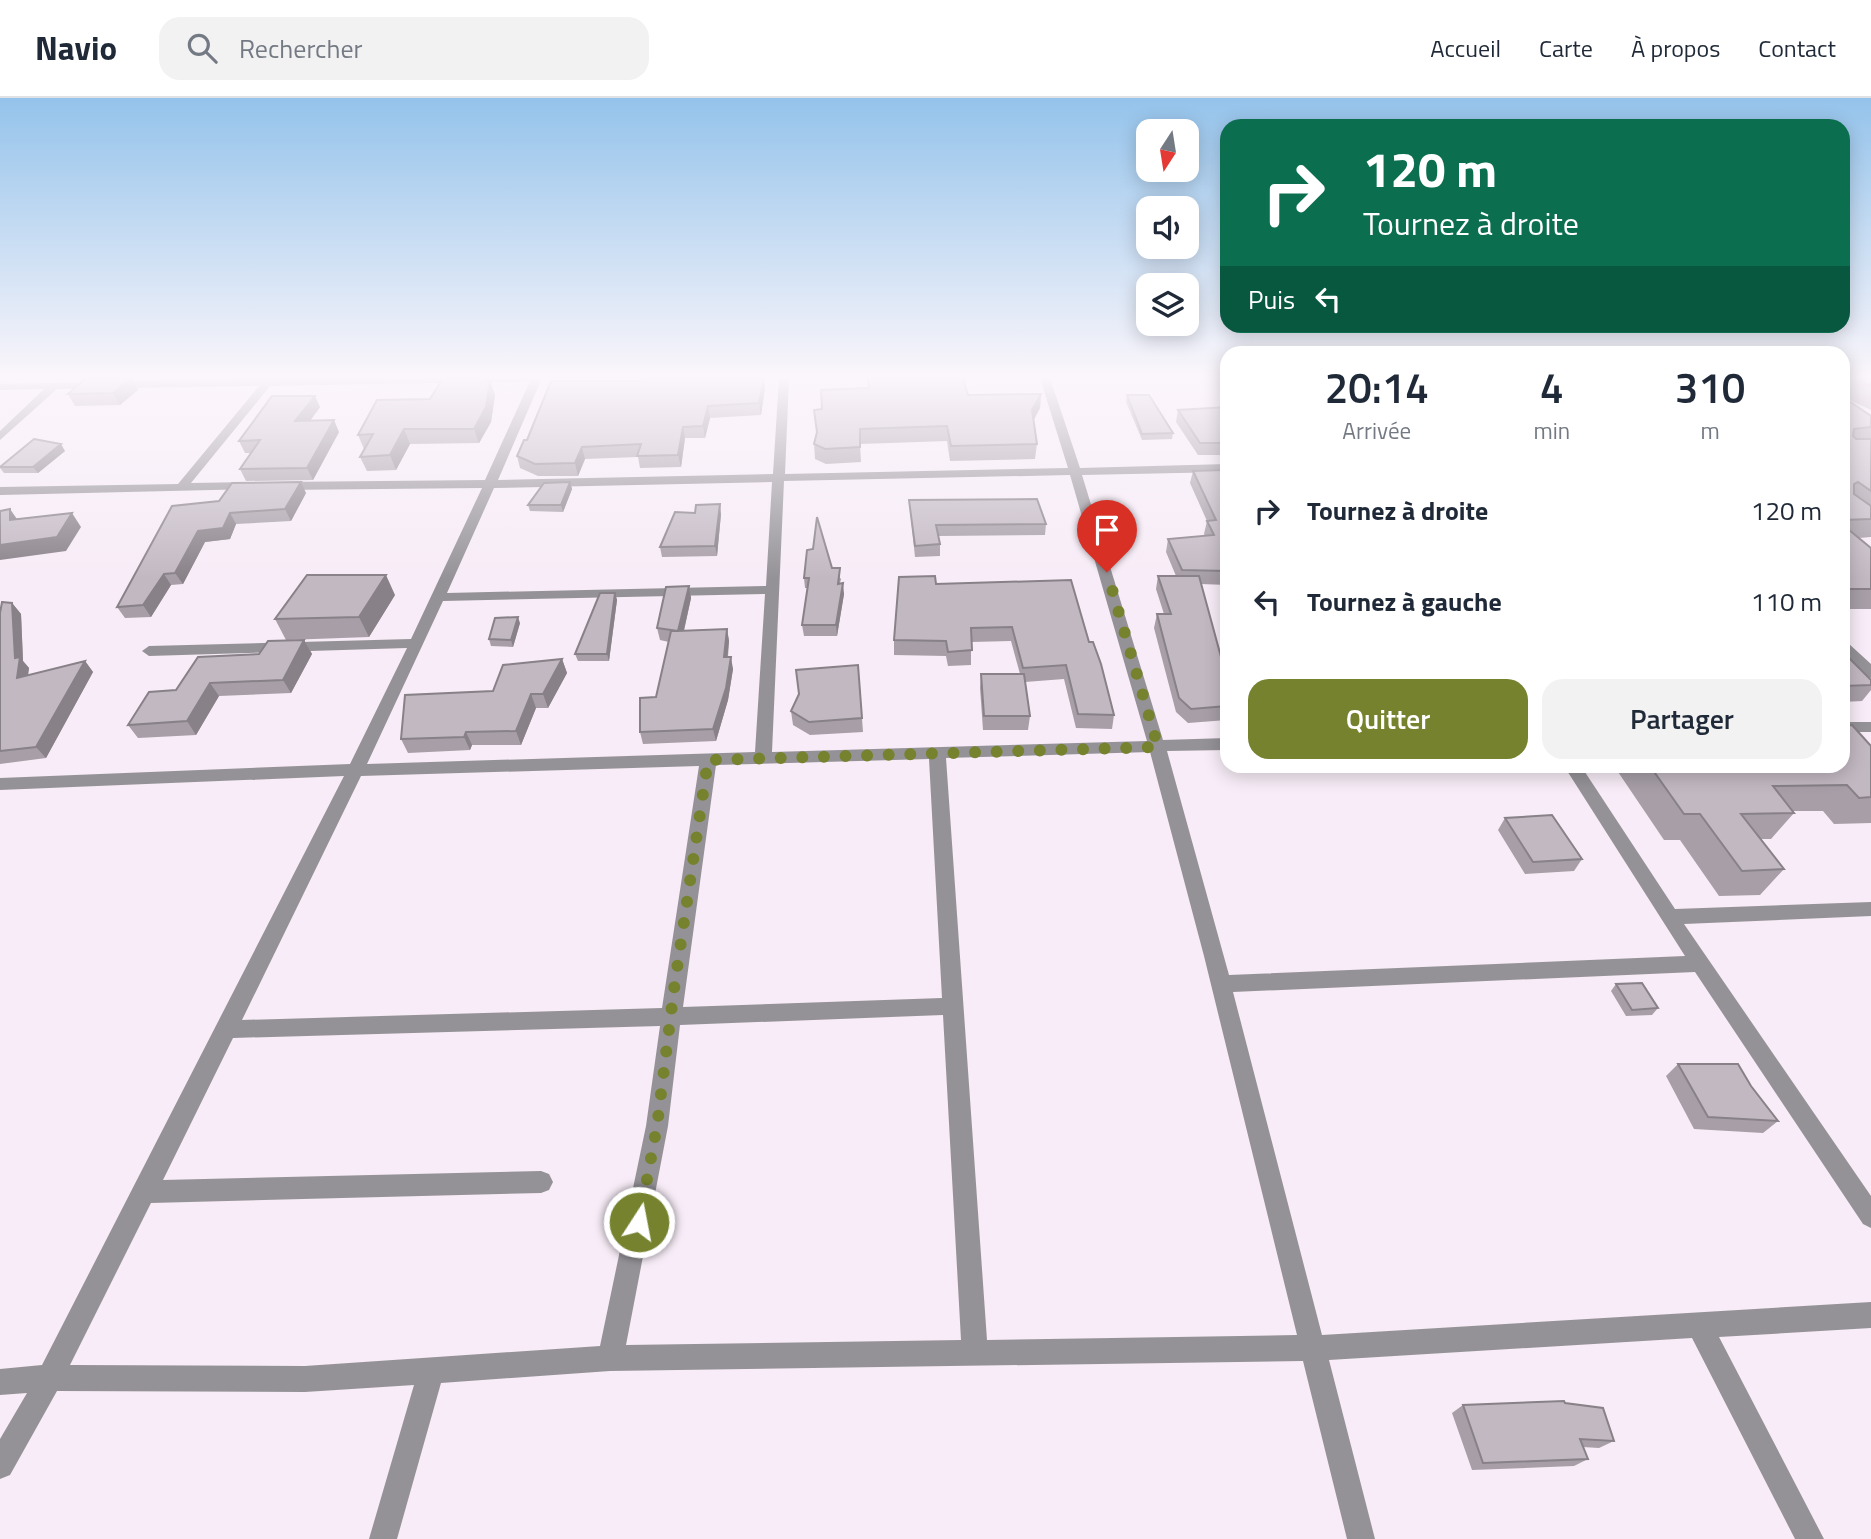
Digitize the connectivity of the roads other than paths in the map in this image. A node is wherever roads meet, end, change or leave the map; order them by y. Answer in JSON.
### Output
{"nodes":[{"id":1,"x":216,"y":445,"type":"edge"},
{"id":2,"x":507,"y":445,"type":"edge"},
{"id":3,"x":780,"y":445,"type":"edge"},
{"id":4,"x":1068,"y":445,"type":"edge"},
{"id":5,"x":1220,"y":469,"type":"edge"},
{"id":6,"x":1077,"y":472,"type":"junction"},
{"id":7,"x":778,"y":477,"type":"junction"},
{"id":8,"x":491,"y":484,"type":"junction"},
{"id":9,"x":182,"y":487,"type":"junction"},
{"id":10,"x":0,"y":491,"type":"edge"},
{"id":11,"x":772,"y":590,"type":"junction"},
{"id":12,"x":438,"y":597,"type":"junction"},
{"id":13,"x":415,"y":643,"type":"junction"},
{"id":14,"x":149,"y":651,"type":"dead end"},
{"id":15,"x":1850,"y":653,"type":"edge"},
{"id":16,"x":1871,"y":673,"type":"edge"},
{"id":17,"x":1850,"y":727,"type":"edge"},
{"id":18,"x":1871,"y":727,"type":"edge"},
{"id":19,"x":1220,"y":744,"type":"edge"},
{"id":20,"x":1158,"y":747,"type":"junction"},
{"id":21,"x":937,"y":752,"type":"junction"},
{"id":22,"x":763,"y":758,"type":"junction"},
{"id":23,"x":708,"y":760,"type":"junction"},
{"id":24,"x":356,"y":770,"type":"junction"},
{"id":25,"x":1577,"y":773,"type":"edge"},
{"id":26,"x":0,"y":784,"type":"edge"},
{"id":27,"x":1871,"y":909,"type":"edge"},
{"id":28,"x":1670,"y":917,"type":"junction"},
{"id":29,"x":1700,"y":964,"type":"junction"},
{"id":30,"x":1222,"y":984,"type":"junction"},
{"id":31,"x":953,"y":1006,"type":"junction"},
{"id":32,"x":670,"y":1016,"type":"junction"},
{"id":33,"x":227,"y":1029,"type":"junction"},
{"id":34,"x":541,"y":1182,"type":"dead end"},
{"id":35,"x":145,"y":1192,"type":"junction"},
{"id":36,"x":1871,"y":1216,"type":"edge"},
{"id":37,"x":1871,"y":1315,"type":"edge"},
{"id":38,"x":1699,"y":1325,"type":"junction"},
{"id":39,"x":1312,"y":1348,"type":"junction"},
{"id":40,"x":975,"y":1353,"type":"junction"},
{"id":41,"x":610,"y":1359,"type":"junction"},
{"id":42,"x":431,"y":1371,"type":"junction"},
{"id":43,"x":50,"y":1378,"type":"junction"},
{"id":44,"x":0,"y":1382,"type":"edge"},
{"id":45,"x":0,"y":1465,"type":"edge"},
{"id":46,"x":383,"y":1539,"type":"edge"},
{"id":47,"x":1361,"y":1539,"type":"edge"},
{"id":48,"x":1810,"y":1539,"type":"edge"}],
"edges":[{"from":1,"to":9,"type":"street"},
{"from":2,"to":8,"type":"street"},
{"from":3,"to":7,"type":"street"},
{"from":4,"to":6,"type":"street"},
{"from":5,"to":6,"type":"street"},
{"from":6,"to":7,"type":"street"},
{"from":6,"to":20,"type":"street"},
{"from":7,"to":8,"type":"street"},
{"from":7,"to":11,"type":"street"},
{"from":8,"to":9,"type":"street"},
{"from":8,"to":12,"type":"street"},
{"from":9,"to":10,"type":"street"},
{"from":11,"to":12,"type":"street"},
{"from":11,"to":22,"type":"street"},
{"from":12,"to":13,"type":"street"},
{"from":13,"to":14,"type":"street"},
{"from":13,"to":24,"type":"street"},
{"from":15,"to":16,"type":"street"},
{"from":17,"to":18,"type":"street"},
{"from":19,"to":20,"type":"street"},
{"from":20,"to":21,"type":"street"},
{"from":20,"to":30,"type":"street"},
{"from":21,"to":22,"type":"street"},
{"from":21,"to":31,"type":"street"},
{"from":22,"to":23,"type":"street"},
{"from":23,"to":24,"type":"street"},
{"from":23,"to":32,"type":"street"},
{"from":24,"to":26,"type":"street"},
{"from":24,"to":33,"type":"street"},
{"from":25,"to":28,"type":"street"},
{"from":27,"to":28,"type":"street"},
{"from":28,"to":29,"type":"street"},
{"from":29,"to":30,"type":"street"},
{"from":29,"to":36,"type":"street"},
{"from":30,"to":39,"type":"street"},
{"from":31,"to":32,"type":"street"},
{"from":31,"to":40,"type":"street"},
{"from":32,"to":33,"type":"street"},
{"from":32,"to":41,"type":"street"},
{"from":33,"to":35,"type":"street"},
{"from":34,"to":35,"type":"street"},
{"from":35,"to":43,"type":"street"},
{"from":37,"to":38,"type":"street"},
{"from":38,"to":39,"type":"street"},
{"from":38,"to":48,"type":"street"},
{"from":39,"to":40,"type":"street"},
{"from":39,"to":47,"type":"street"},
{"from":40,"to":41,"type":"street"},
{"from":41,"to":42,"type":"street"},
{"from":42,"to":43,"type":"street"},
{"from":42,"to":46,"type":"street"},
{"from":43,"to":44,"type":"street"},
{"from":43,"to":45,"type":"street"}]}
